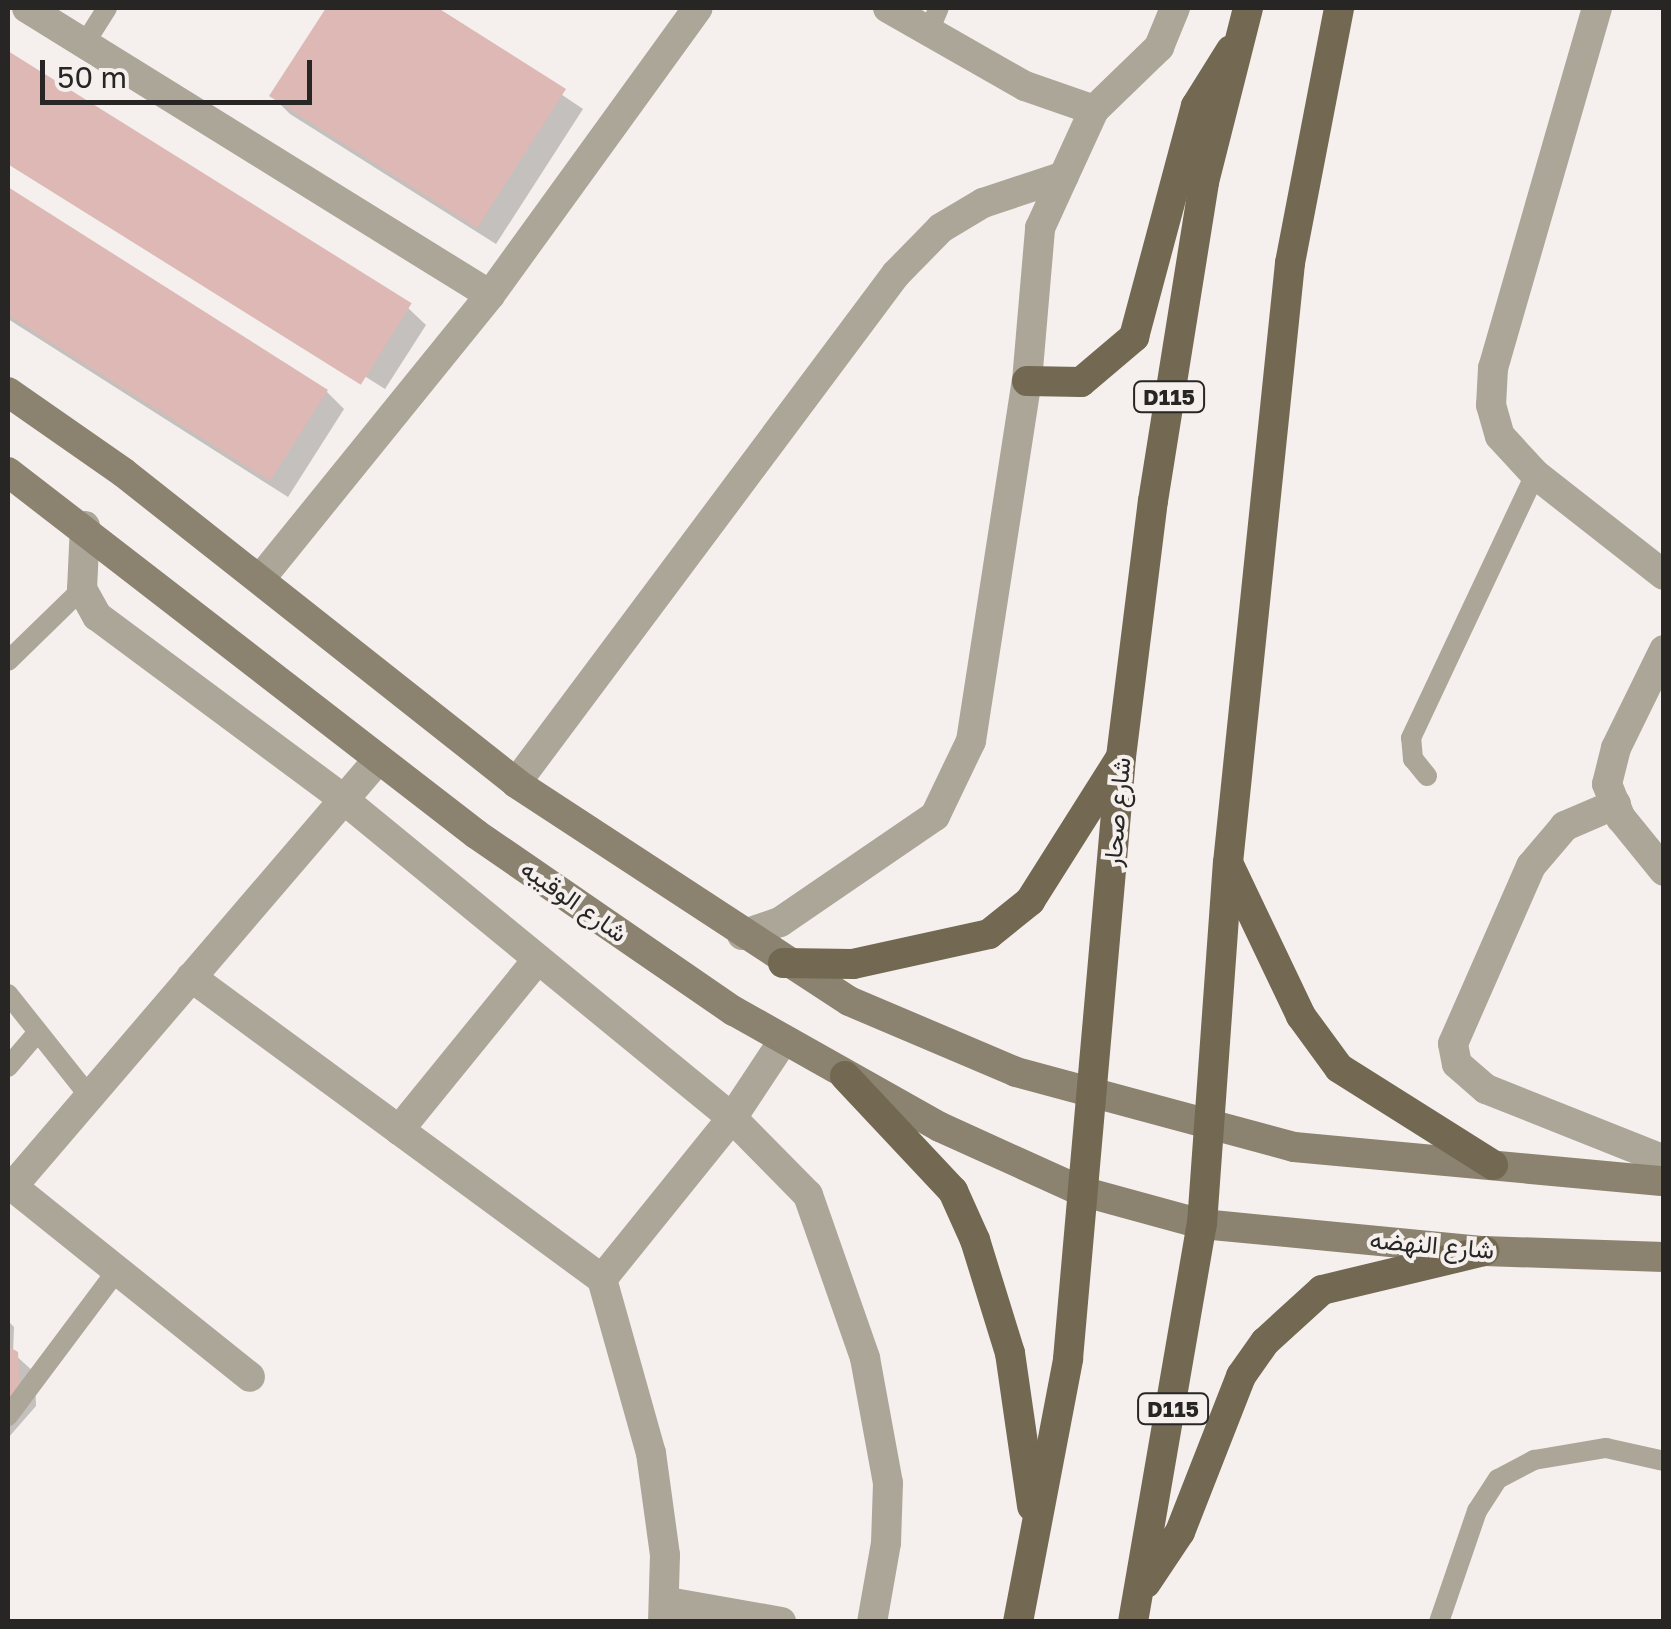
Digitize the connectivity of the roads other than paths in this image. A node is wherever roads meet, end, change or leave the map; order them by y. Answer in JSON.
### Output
{"nodes":[{"id":1,"x":27,"y":8,"type":"edge"},
{"id":2,"x":107,"y":8,"type":"edge"},
{"id":3,"x":698,"y":8,"type":"edge"},
{"id":4,"x":888,"y":8,"type":"edge"},
{"id":5,"x":1175,"y":8,"type":"edge"},
{"id":6,"x":1248,"y":8,"type":"edge"},
{"id":7,"x":1340,"y":8,"type":"edge"},
{"id":8,"x":1597,"y":8,"type":"edge"},
{"id":9,"x":934,"y":19,"type":"edge"},
{"id":10,"x":1240,"y":40,"type":"junction"},
{"id":11,"x":85,"y":43,"type":"junction"},
{"id":12,"x":1094,"y":110,"type":"junction"},
{"id":13,"x":1064,"y":176,"type":"junction"},
{"id":14,"x":490,"y":295,"type":"junction"},
{"id":15,"x":1027,"y":381,"type":"junction"},
{"id":16,"x":8,"y":392,"type":"edge"},
{"id":17,"x":8,"y":472,"type":"edge"},
{"id":18,"x":1535,"y":474,"type":"junction"},
{"id":19,"x":85,"y":526,"type":"junction"},
{"id":20,"x":1664,"y":575,"type":"edge"},
{"id":21,"x":261,"y":578,"type":"junction"},
{"id":22,"x":82,"y":589,"type":"junction"},
{"id":23,"x":1664,"y":650,"type":"edge"},
{"id":24,"x":8,"y":661,"type":"edge"},
{"id":25,"x":1121,"y":757,"type":"junction"},
{"id":26,"x":376,"y":762,"type":"junction"},
{"id":27,"x":1427,"y":776,"type":"dead end"},
{"id":28,"x":516,"y":782,"type":"junction"},
{"id":29,"x":344,"y":798,"type":"junction"},
{"id":30,"x":1616,"y":804,"type":"junction"},
{"id":31,"x":1228,"y":863,"type":"junction"},
{"id":32,"x":1664,"y":871,"type":"edge"},
{"id":33,"x":742,"y":935,"type":"junction"},
{"id":34,"x":538,"y":958,"type":"junction"},
{"id":35,"x":783,"y":962,"type":"junction"},
{"id":36,"x":191,"y":978,"type":"junction"},
{"id":37,"x":8,"y":994,"type":"edge"},
{"id":38,"x":38,"y":1032,"type":"junction"},
{"id":39,"x":783,"y":1040,"type":"junction"},
{"id":40,"x":8,"y":1066,"type":"edge"},
{"id":41,"x":845,"y":1076,"type":"junction"},
{"id":42,"x":1092,"y":1094,"type":"junction"},
{"id":43,"x":89,"y":1096,"type":"junction"},
{"id":44,"x":732,"y":1118,"type":"junction"},
{"id":45,"x":1208,"y":1125,"type":"junction"},
{"id":46,"x":399,"y":1130,"type":"junction"},
{"id":47,"x":1664,"y":1160,"type":"edge"},
{"id":48,"x":1493,"y":1165,"type":"junction"},
{"id":49,"x":1664,"y":1181,"type":"edge"},
{"id":50,"x":10,"y":1185,"type":"edge"},
{"id":51,"x":1081,"y":1191,"type":"junction"},
{"id":52,"x":1202,"y":1224,"type":"junction"},
{"id":53,"x":1484,"y":1251,"type":"junction"},
{"id":54,"x":1664,"y":1257,"type":"edge"},
{"id":55,"x":115,"y":1273,"type":"junction"},
{"id":56,"x":602,"y":1279,"type":"junction"},
{"id":57,"x":250,"y":1376,"type":"dead end"},
{"id":58,"x":8,"y":1416,"type":"edge"},
{"id":59,"x":1664,"y":1460,"type":"edge"},
{"id":60,"x":1036,"y":1529,"type":"junction"},
{"id":61,"x":1136,"y":1608,"type":"edge"},
{"id":62,"x":666,"y":1612,"type":"edge"},
{"id":63,"x":781,"y":1622,"type":"edge"},
{"id":64,"x":872,"y":1622,"type":"edge"},
{"id":65,"x":1018,"y":1622,"type":"edge"},
{"id":66,"x":1439,"y":1622,"type":"edge"}],
"edges":[{"from":1,"to":11,"type":"street"},
{"from":2,"to":11,"type":"lane"},
{"from":3,"to":14,"type":"street"},
{"from":4,"to":9,"type":"street"},
{"from":5,"to":12,"type":"street"},
{"from":6,"to":10,"type":"main road","name":"شارع صحار","number":"D115"},
{"from":7,"to":31,"type":"main road","number":"D115"},
{"from":8,"to":18,"type":"street"},
{"from":9,"to":12,"type":"street"},
{"from":10,"to":15,"type":"main road"},
{"from":10,"to":25,"type":"main road","name":"شارع صحار","number":"D115"},
{"from":11,"to":14,"type":"street"},
{"from":12,"to":13,"type":"street"},
{"from":13,"to":15,"type":"street"},
{"from":13,"to":28,"type":"street"},
{"from":14,"to":21,"type":"street"},
{"from":15,"to":33,"type":"street"},
{"from":16,"to":21,"type":"main road"},
{"from":17,"to":19,"type":"main road","name":"شارع الوقيبه"},
{"from":18,"to":20,"type":"street"},
{"from":18,"to":27,"type":"lane"},
{"from":19,"to":22,"type":"street"},
{"from":19,"to":26,"type":"main road","name":"شارع الوقيبه"},
{"from":21,"to":28,"type":"main road"},
{"from":22,"to":24,"type":"lane"},
{"from":22,"to":29,"type":"street"},
{"from":23,"to":30,"type":"street"},
{"from":25,"to":35,"type":"main road"},
{"from":25,"to":42,"type":"main road","name":"شارع صحار","number":"D115"},
{"from":26,"to":29,"type":"street"},
{"from":26,"to":39,"type":"main road","name":"شارع الوقيبه"},
{"from":28,"to":33,"type":"main road"},
{"from":29,"to":34,"type":"street"},
{"from":29,"to":36,"type":"street"},
{"from":30,"to":32,"type":"street"},
{"from":30,"to":47,"type":"street"},
{"from":31,"to":45,"type":"main road","number":"D115"},
{"from":31,"to":48,"type":"main road"},
{"from":33,"to":35,"type":"main road"},
{"from":34,"to":44,"type":"street"},
{"from":34,"to":46,"type":"street"},
{"from":35,"to":42,"type":"main road"},
{"from":36,"to":43,"type":"street"},
{"from":36,"to":46,"type":"street"},
{"from":37,"to":38,"type":"lane"},
{"from":38,"to":40,"type":"lane"},
{"from":38,"to":43,"type":"lane"},
{"from":39,"to":41,"type":"main road","name":"شارع الوقيبه"},
{"from":39,"to":44,"type":"street"},
{"from":41,"to":51,"type":"main road","name":"شارع الوقيبه"},
{"from":41,"to":60,"type":"main road"},
{"from":42,"to":45,"type":"main road"},
{"from":42,"to":51,"type":"main road","name":"شارع صحار","number":"D115"},
{"from":43,"to":50,"type":"street"},
{"from":44,"to":56,"type":"street"},
{"from":44,"to":64,"type":"street"},
{"from":45,"to":48,"type":"main road"},
{"from":45,"to":52,"type":"main road","number":"D115"},
{"from":46,"to":56,"type":"street"},
{"from":48,"to":49,"type":"main road"},
{"from":50,"to":55,"type":"street"},
{"from":51,"to":52,"type":"main road","name":"شارع الوقيبه"},
{"from":51,"to":60,"type":"main road","name":"شارع صحار","number":"D115"},
{"from":52,"to":53,"type":"main road","name":"شارع النهضه"},
{"from":52,"to":61,"type":"main road","number":"D115"},
{"from":53,"to":54,"type":"main road","name":"شارع النهضه"},
{"from":53,"to":61,"type":"main road"},
{"from":55,"to":57,"type":"street"},
{"from":55,"to":58,"type":"lane"},
{"from":56,"to":62,"type":"street"},
{"from":59,"to":66,"type":"lane"},
{"from":60,"to":65,"type":"main road","name":"شارع صحار","number":"D115"},
{"from":62,"to":63,"type":"street"}]}
